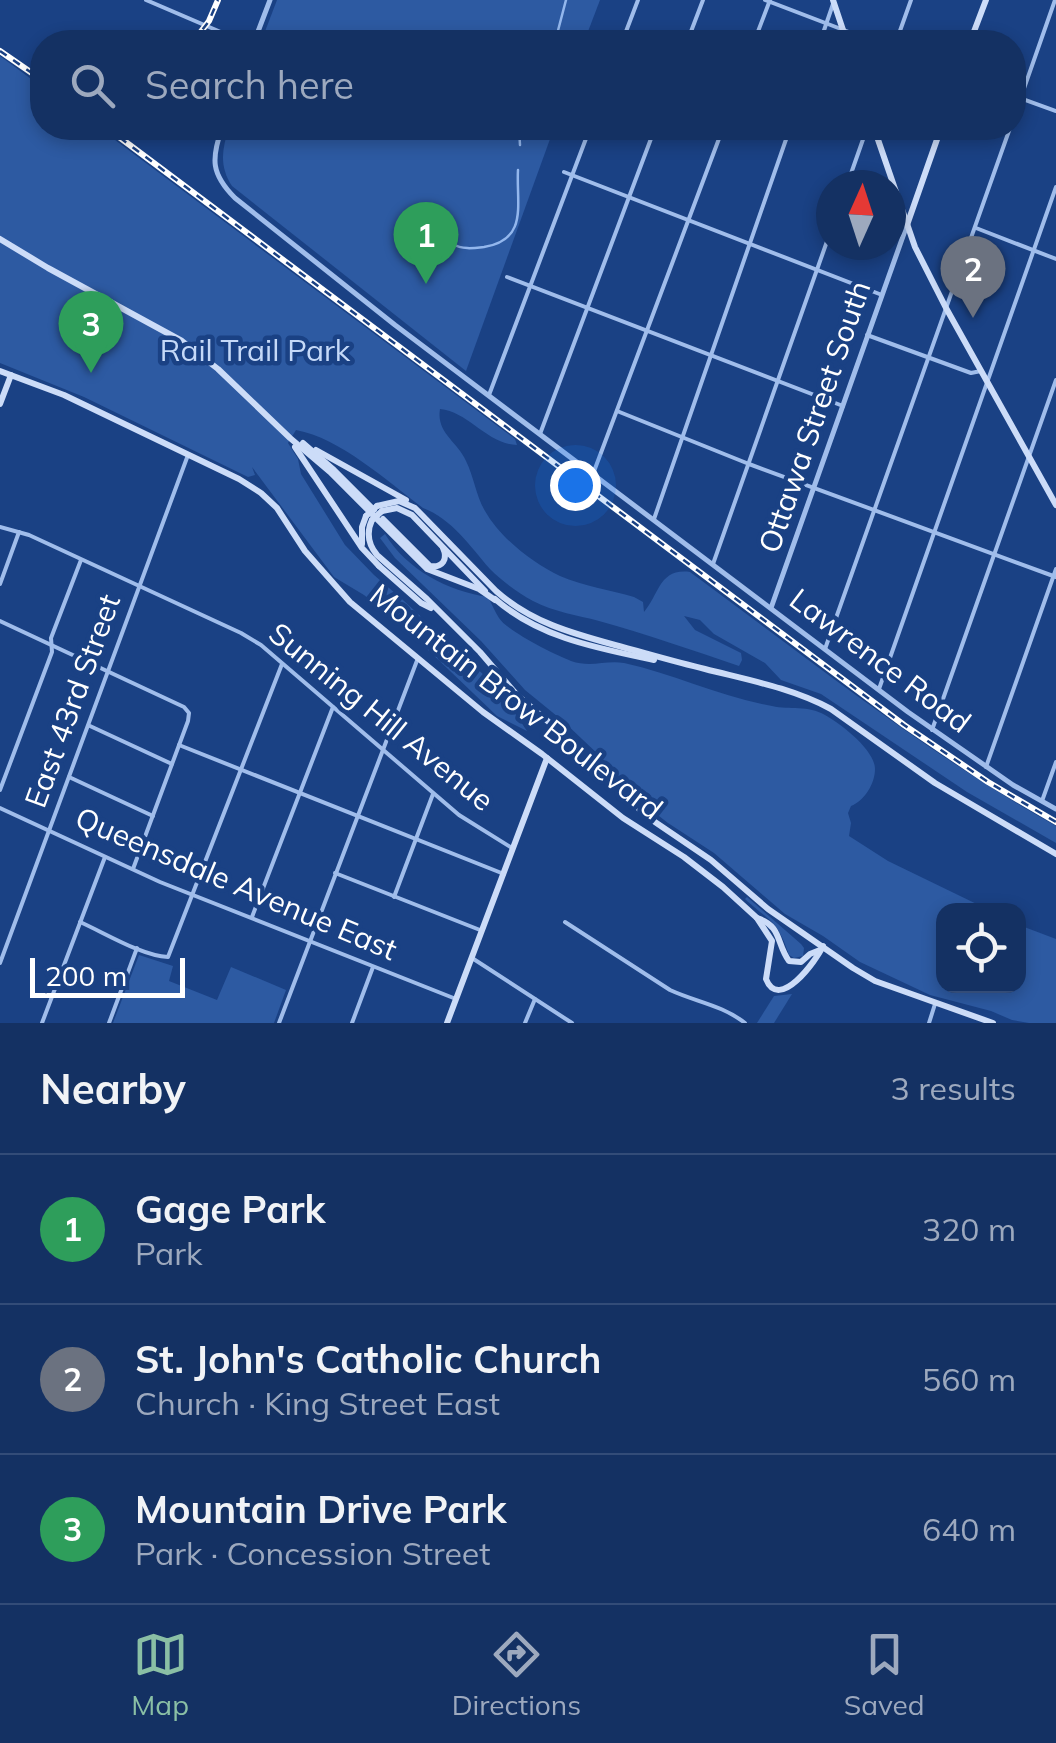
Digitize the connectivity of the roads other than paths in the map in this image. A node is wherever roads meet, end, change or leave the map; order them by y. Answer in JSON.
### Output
{"nodes":[{"id":1,"x":146,"y":0,"type":"edge"},
{"id":2,"x":270,"y":0,"type":"edge"},
{"id":3,"x":638,"y":0,"type":"edge"},
{"id":4,"x":703,"y":0,"type":"edge"},
{"id":5,"x":912,"y":0,"type":"edge"},
{"id":6,"x":986,"y":0,"type":"edge"},
{"id":7,"x":1054,"y":0,"type":"edge"},
{"id":8,"x":768,"y":1,"type":"edge"},
{"id":9,"x":834,"y":1,"type":"edge"},
{"id":10,"x":826,"y":24,"type":"junction"},
{"id":11,"x":216,"y":30,"type":"edge"},
{"id":12,"x":259,"y":30,"type":"edge"},
{"id":13,"x":627,"y":30,"type":"edge"},
{"id":14,"x":692,"y":30,"type":"edge"},
{"id":15,"x":758,"y":30,"type":"edge"},
{"id":16,"x":824,"y":30,"type":"edge"},
{"id":17,"x":843,"y":30,"type":"joint"},
{"id":18,"x":901,"y":30,"type":"edge"},
{"id":19,"x":975,"y":30,"type":"edge"},
{"id":20,"x":1026,"y":81,"type":"edge"},
{"id":21,"x":1026,"y":100,"type":"edge"},
{"id":22,"x":1056,"y":111,"type":"edge"},
{"id":23,"x":218,"y":140,"type":"edge"},
{"id":24,"x":585,"y":140,"type":"edge"},
{"id":25,"x":651,"y":140,"type":"edge"},
{"id":26,"x":718,"y":140,"type":"edge"},
{"id":27,"x":786,"y":140,"type":"edge"},
{"id":28,"x":866,"y":140,"type":"edge"},
{"id":29,"x":875,"y":140,"type":"edge"},
{"id":30,"x":936,"y":140,"type":"edge"},
{"id":31,"x":1006,"y":140,"type":"edge"},
{"id":32,"x":853,"y":170,"type":"edge"},
{"id":33,"x":886,"y":170,"type":"edge"},
{"id":34,"x":564,"y":172,"type":"dead end"},
{"id":35,"x":572,"y":175,"type":"junction"},
{"id":36,"x":1056,"y":187,"type":"edge"},
{"id":37,"x":629,"y":198,"type":"junction"},
{"id":38,"x":688,"y":220,"type":"junction"},
{"id":39,"x":906,"y":225,"type":"joint"},
{"id":40,"x":974,"y":228,"type":"junction"},
{"id":41,"x":0,"y":239,"type":"edge"},
{"id":42,"x":750,"y":243,"type":"junction"},
{"id":43,"x":1034,"y":250,"type":"junction"},
{"id":44,"x":1056,"y":259,"type":"edge"},
{"id":45,"x":820,"y":260,"type":"edge"},
{"id":46,"x":894,"y":260,"type":"edge"},
{"id":47,"x":817,"y":270,"type":"junction"},
{"id":48,"x":507,"y":277,"type":"dead end"},
{"id":49,"x":530,"y":286,"type":"junction"},
{"id":50,"x":882,"y":295,"type":"junction"},
{"id":51,"x":588,"y":308,"type":"junction"},
{"id":52,"x":946,"y":308,"type":"junction"},
{"id":53,"x":647,"y":330,"type":"junction"},
{"id":54,"x":868,"y":335,"type":"junction"},
{"id":55,"x":711,"y":356,"type":"junction"},
{"id":56,"x":928,"y":357,"type":"junction"},
{"id":57,"x":0,"y":371,"type":"edge"},
{"id":58,"x":981,"y":371,"type":"junction"},
{"id":59,"x":10,"y":375,"type":"junction"},
{"id":60,"x":1056,"y":380,"type":"edge"},
{"id":61,"x":987,"y":381,"type":"junction"},
{"id":62,"x":778,"y":382,"type":"junction"},
{"id":63,"x":489,"y":395,"type":"junction"},
{"id":64,"x":0,"y":404,"type":"edge"},
{"id":65,"x":1048,"y":404,"type":"junction"},
{"id":66,"x":842,"y":406,"type":"junction"},
{"id":67,"x":1056,"y":406,"type":"edge"},
{"id":68,"x":616,"y":411,"type":"junction"},
{"id":69,"x":288,"y":434,"type":"junction"},
{"id":70,"x":540,"y":434,"type":"junction"},
{"id":71,"x":682,"y":438,"type":"junction"},
{"id":72,"x":304,"y":444,"type":"junction"},
{"id":73,"x":188,"y":455,"type":"junction"},
{"id":74,"x":1028,"y":455,"type":"junction"},
{"id":75,"x":749,"y":464,"type":"junction"},
{"id":76,"x":593,"y":474,"type":"junction"},
{"id":77,"x":814,"y":488,"type":"junction"},
{"id":78,"x":1056,"y":504,"type":"edge"},
{"id":79,"x":379,"y":508,"type":"junction"},
{"id":80,"x":415,"y":508,"type":"junction"},
{"id":81,"x":874,"y":510,"type":"junction"},
{"id":82,"x":369,"y":518,"type":"junction"},
{"id":83,"x":654,"y":519,"type":"junction"},
{"id":84,"x":0,"y":527,"type":"edge"},
{"id":85,"x":19,"y":532,"type":"junction"},
{"id":86,"x":933,"y":532,"type":"junction"},
{"id":87,"x":442,"y":546,"type":"junction"},
{"id":88,"x":994,"y":554,"type":"junction"},
{"id":89,"x":81,"y":560,"type":"junction"},
{"id":90,"x":713,"y":564,"type":"junction"},
{"id":91,"x":380,"y":566,"type":"junction"},
{"id":92,"x":1056,"y":569,"type":"edge"},
{"id":93,"x":1055,"y":576,"type":"edge"},
{"id":94,"x":0,"y":584,"type":"edge"},
{"id":95,"x":140,"y":587,"type":"junction"},
{"id":96,"x":496,"y":600,"type":"junction"},
{"id":97,"x":772,"y":608,"type":"junction"},
{"id":98,"x":436,"y":611,"type":"junction"},
{"id":99,"x":0,"y":621,"type":"edge"},
{"id":100,"x":52,"y":646,"type":"junction"},
{"id":101,"x":825,"y":649,"type":"junction"},
{"id":102,"x":418,"y":658,"type":"junction"},
{"id":103,"x":680,"y":663,"type":"junction"},
{"id":104,"x":282,"y":664,"type":"junction"},
{"id":105,"x":108,"y":672,"type":"junction"},
{"id":106,"x":879,"y":689,"type":"junction"},
{"id":107,"x":332,"y":707,"type":"junction"},
{"id":108,"x":88,"y":725,"type":"junction"},
{"id":109,"x":932,"y":730,"type":"junction"},
{"id":110,"x":179,"y":746,"type":"junction"},
{"id":111,"x":383,"y":750,"type":"junction"},
{"id":112,"x":548,"y":758,"type":"junction"},
{"id":113,"x":1056,"y":762,"type":"edge"},
{"id":114,"x":172,"y":764,"type":"junction"},
{"id":115,"x":986,"y":767,"type":"junction"},
{"id":116,"x":241,"y":770,"type":"junction"},
{"id":117,"x":69,"y":778,"type":"junction"},
{"id":118,"x":0,"y":790,"type":"edge"},
{"id":119,"x":433,"y":793,"type":"junction"},
{"id":120,"x":299,"y":794,"type":"junction"},
{"id":121,"x":1042,"y":801,"type":"junction"},
{"id":122,"x":0,"y":808,"type":"edge"},
{"id":123,"x":1056,"y":809,"type":"edge"},
{"id":124,"x":153,"y":816,"type":"junction"},
{"id":125,"x":358,"y":816,"type":"junction"},
{"id":126,"x":49,"y":830,"type":"junction"},
{"id":127,"x":415,"y":839,"type":"junction"},
{"id":128,"x":513,"y":848,"type":"junction"},
{"id":129,"x":1056,"y":854,"type":"edge"},
{"id":130,"x":105,"y":856,"type":"junction"},
{"id":131,"x":134,"y":869,"type":"junction"},
{"id":132,"x":336,"y":874,"type":"junction"},
{"id":133,"x":504,"y":874,"type":"junction"},
{"id":134,"x":193,"y":895,"type":"junction"},
{"id":135,"x":394,"y":897,"type":"junction"},
{"id":136,"x":252,"y":917,"type":"junction"},
{"id":137,"x":757,"y":918,"type":"junction"},
{"id":138,"x":80,"y":922,"type":"junction"},
{"id":139,"x":565,"y":922,"type":"dead end"},
{"id":140,"x":482,"y":931,"type":"junction"},
{"id":141,"x":804,"y":934,"type":"junction"},
{"id":142,"x":310,"y":941,"type":"junction"},
{"id":143,"x":137,"y":948,"type":"junction"},
{"id":144,"x":821,"y":948,"type":"junction"},
{"id":145,"x":810,"y":954,"type":"junction"},
{"id":146,"x":472,"y":958,"type":"junction"},
{"id":147,"x":0,"y":962,"type":"edge"},
{"id":148,"x":374,"y":966,"type":"junction"},
{"id":149,"x":456,"y":999,"type":"junction"},
{"id":150,"x":535,"y":999,"type":"junction"},
{"id":151,"x":935,"y":1004,"type":"junction"},
{"id":152,"x":42,"y":1023,"type":"edge"},
{"id":153,"x":109,"y":1023,"type":"edge"},
{"id":154,"x":279,"y":1023,"type":"edge"},
{"id":155,"x":352,"y":1023,"type":"edge"},
{"id":156,"x":447,"y":1023,"type":"edge"},
{"id":157,"x":526,"y":1023,"type":"edge"},
{"id":158,"x":572,"y":1023,"type":"edge"},
{"id":159,"x":745,"y":1023,"type":"edge"},
{"id":160,"x":928,"y":1023,"type":"edge"},
{"id":161,"x":993,"y":1023,"type":"edge"}],
"edges":[{"from":1,"to":11,"type":"street"},
{"from":2,"to":12,"type":"street"},
{"from":3,"to":13,"type":"street"},
{"from":4,"to":14,"type":"street"},
{"from":5,"to":18,"type":"street"},
{"from":6,"to":19,"type":"main road"},
{"from":7,"to":20,"type":"street"},
{"from":8,"to":10,"type":"street"},
{"from":8,"to":15,"type":"street"},
{"from":9,"to":10,"type":"street"},
{"from":9,"to":17,"type":"main road"},
{"from":10,"to":16,"type":"street"},
{"from":10,"to":17,"type":"street"},
{"from":21,"to":22,"type":"street"},
{"from":23,"to":63,"type":"street","name":"Lawrence Road"},
{"from":24,"to":35,"type":"street"},
{"from":25,"to":37,"type":"street"},
{"from":26,"to":38,"type":"street"},
{"from":27,"to":42,"type":"street"},
{"from":28,"to":32,"type":"street"},
{"from":29,"to":33,"type":"main road"},
{"from":30,"to":39,"type":"main road","name":"Ottawa Street South"},
{"from":31,"to":40,"type":"street"},
{"from":34,"to":35,"type":"street"},
{"from":35,"to":37,"type":"street"},
{"from":35,"to":49,"type":"street"},
{"from":36,"to":43,"type":"street"},
{"from":37,"to":38,"type":"street"},
{"from":37,"to":51,"type":"street"},
{"from":38,"to":42,"type":"street"},
{"from":38,"to":53,"type":"street"},
{"from":39,"to":52,"type":"main road"},
{"from":40,"to":43,"type":"street"},
{"from":40,"to":52,"type":"street"},
{"from":41,"to":69,"type":"main road"},
{"from":42,"to":47,"type":"street"},
{"from":42,"to":55,"type":"street"},
{"from":43,"to":44,"type":"street"},
{"from":43,"to":61,"type":"street"},
{"from":45,"to":47,"type":"street"},
{"from":46,"to":50,"type":"street","name":"Ottawa Street South"},
{"from":47,"to":50,"type":"street"},
{"from":47,"to":62,"type":"street"},
{"from":48,"to":49,"type":"street"},
{"from":49,"to":51,"type":"street"},
{"from":49,"to":63,"type":"street"},
{"from":50,"to":54,"type":"street","name":"Ottawa Street South"},
{"from":51,"to":53,"type":"street"},
{"from":51,"to":70,"type":"street"},
{"from":52,"to":56,"type":"street"},
{"from":52,"to":58,"type":"main road"},
{"from":53,"to":55,"type":"street"},
{"from":53,"to":68,"type":"street"},
{"from":54,"to":56,"type":"street"},
{"from":54,"to":66,"type":"street","name":"Ottawa Street South"},
{"from":55,"to":62,"type":"street"},
{"from":55,"to":71,"type":"street"},
{"from":56,"to":58,"type":"street"},
{"from":56,"to":81,"type":"street"},
{"from":57,"to":59,"type":"main road"},
{"from":58,"to":61,"type":"main road"},
{"from":59,"to":64,"type":"main road"},
{"from":59,"to":73,"type":"main road"},
{"from":60,"to":65,"type":"street"},
{"from":61,"to":74,"type":"main road"},
{"from":61,"to":86,"type":"street"},
{"from":62,"to":66,"type":"street"},
{"from":62,"to":75,"type":"street"},
{"from":63,"to":70,"type":"street","name":"Lawrence Road"},
{"from":65,"to":67,"type":"street"},
{"from":65,"to":74,"type":"street"},
{"from":66,"to":77,"type":"street","name":"Ottawa Street South"},
{"from":68,"to":71,"type":"street"},
{"from":68,"to":76,"type":"street"},
{"from":69,"to":72,"type":"main road"},
{"from":69,"to":91,"type":"main road"},
{"from":69,"to":96,"type":"main road"},
{"from":70,"to":76,"type":"street","name":"Lawrence Road"},
{"from":71,"to":75,"type":"street"},
{"from":71,"to":83,"type":"street"},
{"from":72,"to":80,"type":"main road"},
{"from":72,"to":87,"type":"main road"},
{"from":73,"to":95,"type":"street","name":"East 43rd Street"},
{"from":73,"to":102,"type":"main road","name":"Mountain Brow Boulevard"},
{"from":74,"to":78,"type":"main road"},
{"from":74,"to":88,"type":"street"},
{"from":75,"to":77,"type":"street"},
{"from":75,"to":90,"type":"street"},
{"from":76,"to":83,"type":"street","name":"Lawrence Road"},
{"from":77,"to":81,"type":"street"},
{"from":77,"to":97,"type":"street","name":"Ottawa Street South"},
{"from":79,"to":80,"type":"main road"},
{"from":79,"to":82,"type":"main road","bridge":true},
{"from":79,"to":87,"type":"main road"},
{"from":80,"to":103,"type":"main road"},
{"from":81,"to":86,"type":"street"},
{"from":81,"to":101,"type":"street"},
{"from":82,"to":91,"type":"main road"},
{"from":82,"to":98,"type":"main road"},
{"from":83,"to":90,"type":"street","name":"Lawrence Road"},
{"from":84,"to":85,"type":"street","name":"Sunning Hill Avenue"},
{"from":85,"to":89,"type":"street","name":"Sunning Hill Avenue"},
{"from":85,"to":94,"type":"street"},
{"from":86,"to":88,"type":"street"},
{"from":86,"to":106,"type":"street"},
{"from":87,"to":96,"type":"main road"},
{"from":88,"to":93,"type":"street"},
{"from":88,"to":109,"type":"street"},
{"from":89,"to":95,"type":"street","name":"Sunning Hill Avenue"},
{"from":89,"to":100,"type":"street"},
{"from":90,"to":97,"type":"street","name":"Lawrence Road"},
{"from":91,"to":98,"type":"main road"},
{"from":92,"to":93,"type":"street"},
{"from":93,"to":115,"type":"street"},
{"from":95,"to":104,"type":"street","name":"Sunning Hill Avenue"},
{"from":95,"to":105,"type":"street","name":"East 43rd Street"},
{"from":96,"to":103,"type":"main road"},
{"from":97,"to":101,"type":"street","name":"Lawrence Road"},
{"from":98,"to":141,"type":"main road"},
{"from":99,"to":100,"type":"street"},
{"from":100,"to":105,"type":"street"},
{"from":100,"to":118,"type":"street"},
{"from":101,"to":106,"type":"street","name":"Lawrence Road"},
{"from":102,"to":111,"type":"street"},
{"from":102,"to":112,"type":"main road","name":"Mountain Brow Boulevard"},
{"from":103,"to":129,"type":"main road"},
{"from":104,"to":107,"type":"street","name":"Sunning Hill Avenue"},
{"from":104,"to":116,"type":"street"},
{"from":105,"to":108,"type":"street","name":"East 43rd Street"},
{"from":105,"to":110,"type":"street"},
{"from":106,"to":109,"type":"street","name":"Lawrence Road"},
{"from":107,"to":111,"type":"street","name":"Sunning Hill Avenue"},
{"from":107,"to":120,"type":"street"},
{"from":108,"to":114,"type":"street"},
{"from":108,"to":117,"type":"street","name":"East 43rd Street"},
{"from":109,"to":115,"type":"street","name":"Lawrence Road"},
{"from":110,"to":114,"type":"street"},
{"from":110,"to":116,"type":"street"},
{"from":111,"to":119,"type":"street","name":"Sunning Hill Avenue"},
{"from":111,"to":125,"type":"street"},
{"from":112,"to":128,"type":"main road"},
{"from":112,"to":137,"type":"main road","name":"Mountain Brow Boulevard"},
{"from":113,"to":121,"type":"street"},
{"from":114,"to":124,"type":"street"},
{"from":115,"to":121,"type":"street","name":"Lawrence Road"},
{"from":116,"to":120,"type":"street"},
{"from":116,"to":134,"type":"street"},
{"from":117,"to":124,"type":"street"},
{"from":117,"to":126,"type":"street","name":"East 43rd Street"},
{"from":119,"to":127,"type":"street"},
{"from":119,"to":128,"type":"street","name":"Sunning Hill Avenue"},
{"from":120,"to":125,"type":"street"},
{"from":120,"to":136,"type":"street"},
{"from":121,"to":123,"type":"street","name":"Lawrence Road"},
{"from":122,"to":126,"type":"street","name":"Queensdale Avenue East"},
{"from":124,"to":131,"type":"street"},
{"from":125,"to":127,"type":"street"},
{"from":125,"to":132,"type":"street"},
{"from":126,"to":130,"type":"street","name":"Queensdale Avenue East"},
{"from":126,"to":147,"type":"street","name":"East 43rd Street"},
{"from":127,"to":133,"type":"street"},
{"from":127,"to":135,"type":"street"},
{"from":128,"to":133,"type":"main road"},
{"from":130,"to":131,"type":"street","name":"Queensdale Avenue East"},
{"from":130,"to":138,"type":"street"},
{"from":131,"to":134,"type":"street","name":"Queensdale Avenue East"},
{"from":132,"to":135,"type":"street"},
{"from":132,"to":142,"type":"street"},
{"from":133,"to":140,"type":"main road"},
{"from":134,"to":136,"type":"street","name":"Queensdale Avenue East"},
{"from":134,"to":143,"type":"street"},
{"from":135,"to":140,"type":"street"},
{"from":136,"to":142,"type":"street","name":"Queensdale Avenue East"},
{"from":137,"to":144,"type":"main road"},
{"from":137,"to":145,"type":"main road","name":"Mountain Brow Boulevard"},
{"from":138,"to":143,"type":"street"},
{"from":138,"to":152,"type":"street"},
{"from":139,"to":159,"type":"street"},
{"from":140,"to":146,"type":"main road"},
{"from":141,"to":144,"type":"main road"},
{"from":141,"to":145,"type":"main road"},
{"from":142,"to":148,"type":"street","name":"Queensdale Avenue East"},
{"from":142,"to":154,"type":"street"},
{"from":143,"to":153,"type":"street"},
{"from":144,"to":145,"type":"main road"},
{"from":144,"to":151,"type":"main road"},
{"from":146,"to":149,"type":"main road"},
{"from":146,"to":150,"type":"street"},
{"from":148,"to":149,"type":"street","name":"Queensdale Avenue East"},
{"from":148,"to":155,"type":"street"},
{"from":149,"to":156,"type":"main road"},
{"from":150,"to":157,"type":"street"},
{"from":150,"to":158,"type":"street"},
{"from":151,"to":160,"type":"street"},
{"from":151,"to":161,"type":"main road"}]}
